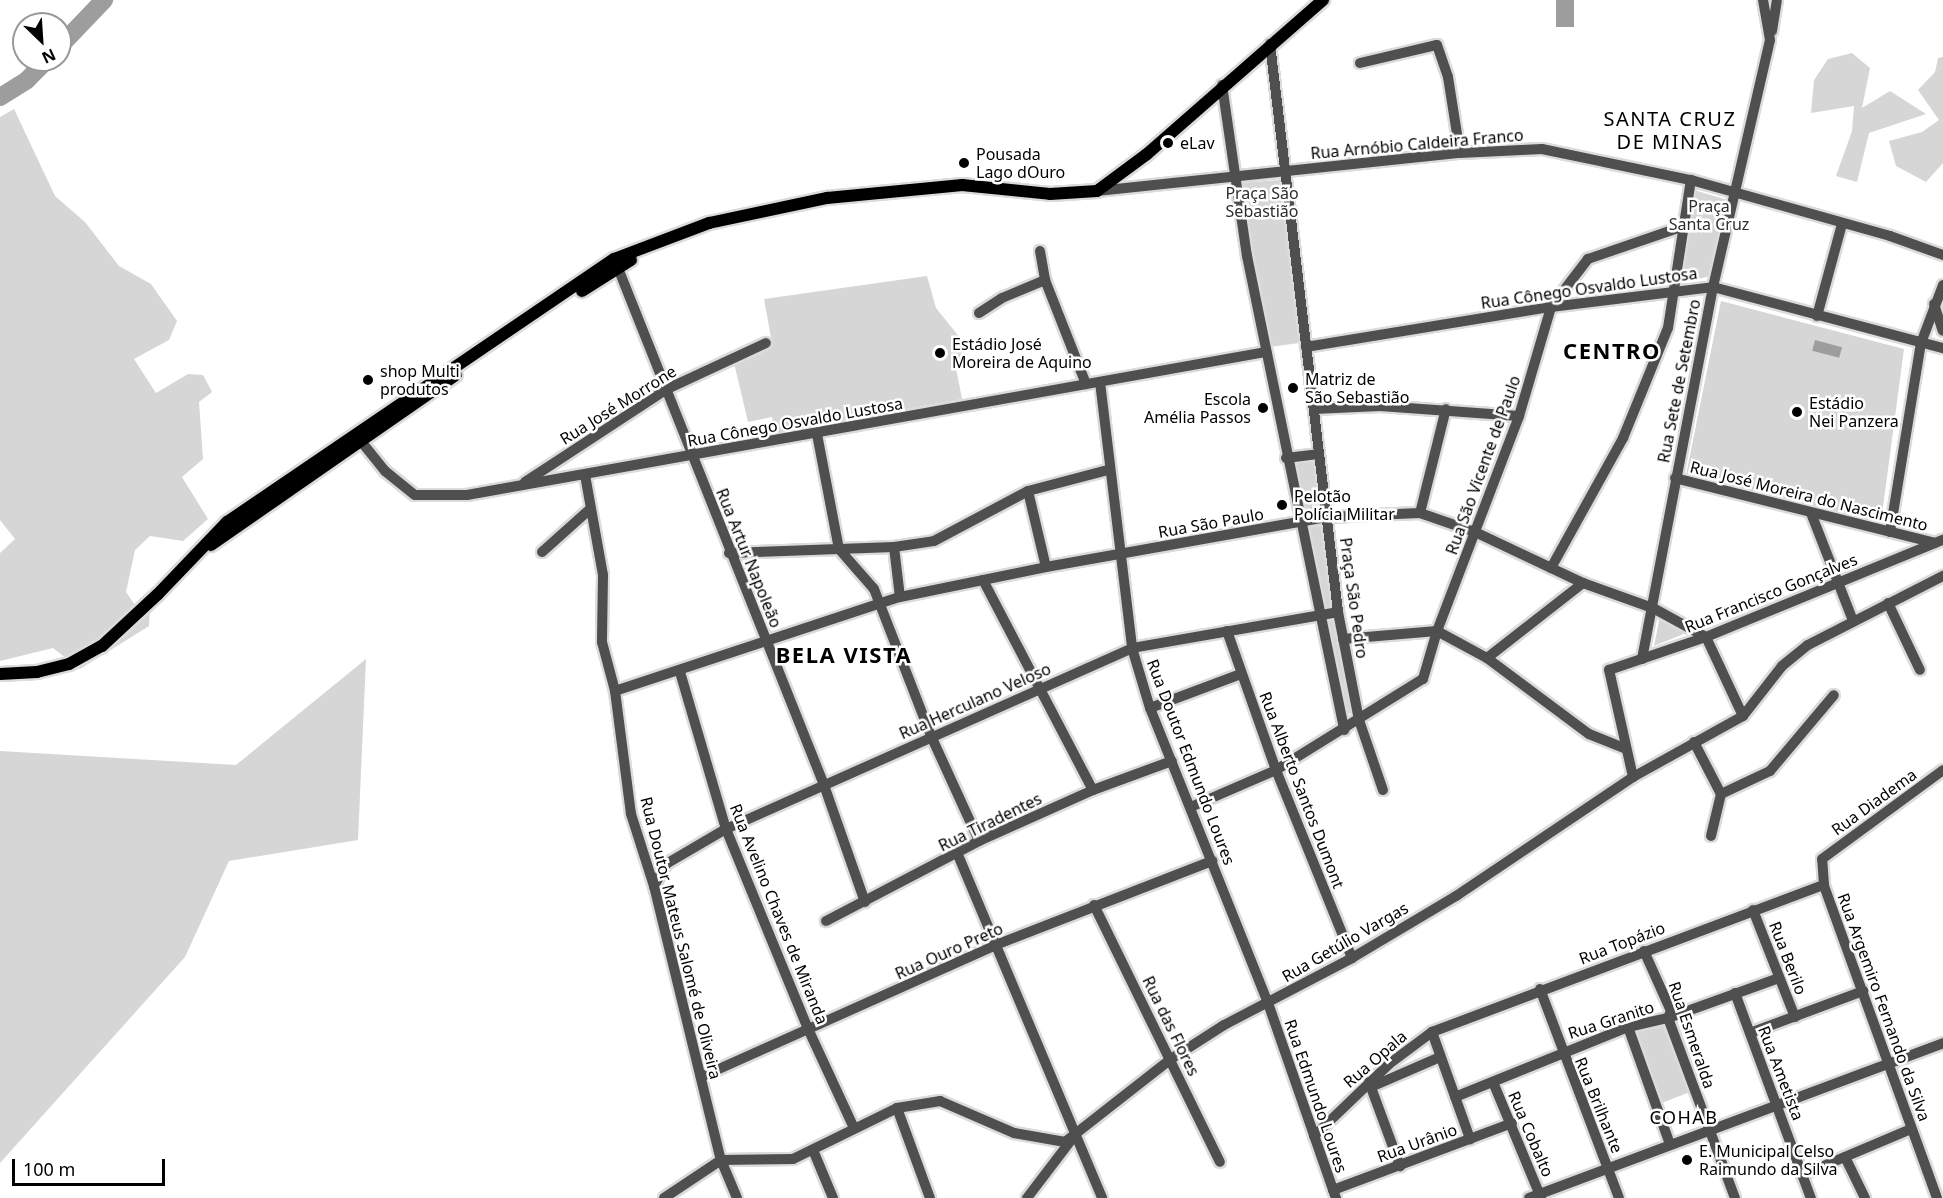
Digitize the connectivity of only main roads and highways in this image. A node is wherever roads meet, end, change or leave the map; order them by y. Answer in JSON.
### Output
{"nodes":[{"id":1,"x":1323,"y":0,"type":"edge"},
{"id":2,"x":509,"y":335,"type":"junction"},
{"id":3,"x":195,"y":555,"type":"junction"},
{"id":4,"x":0,"y":674,"type":"edge"}],
"edges":[{"from":1,"to":2,"type":"main road"},
{"from":2,"to":3,"type":"main road"},
{"from":2,"to":3,"type":"main road"},
{"from":3,"to":4,"type":"main road"}]}
